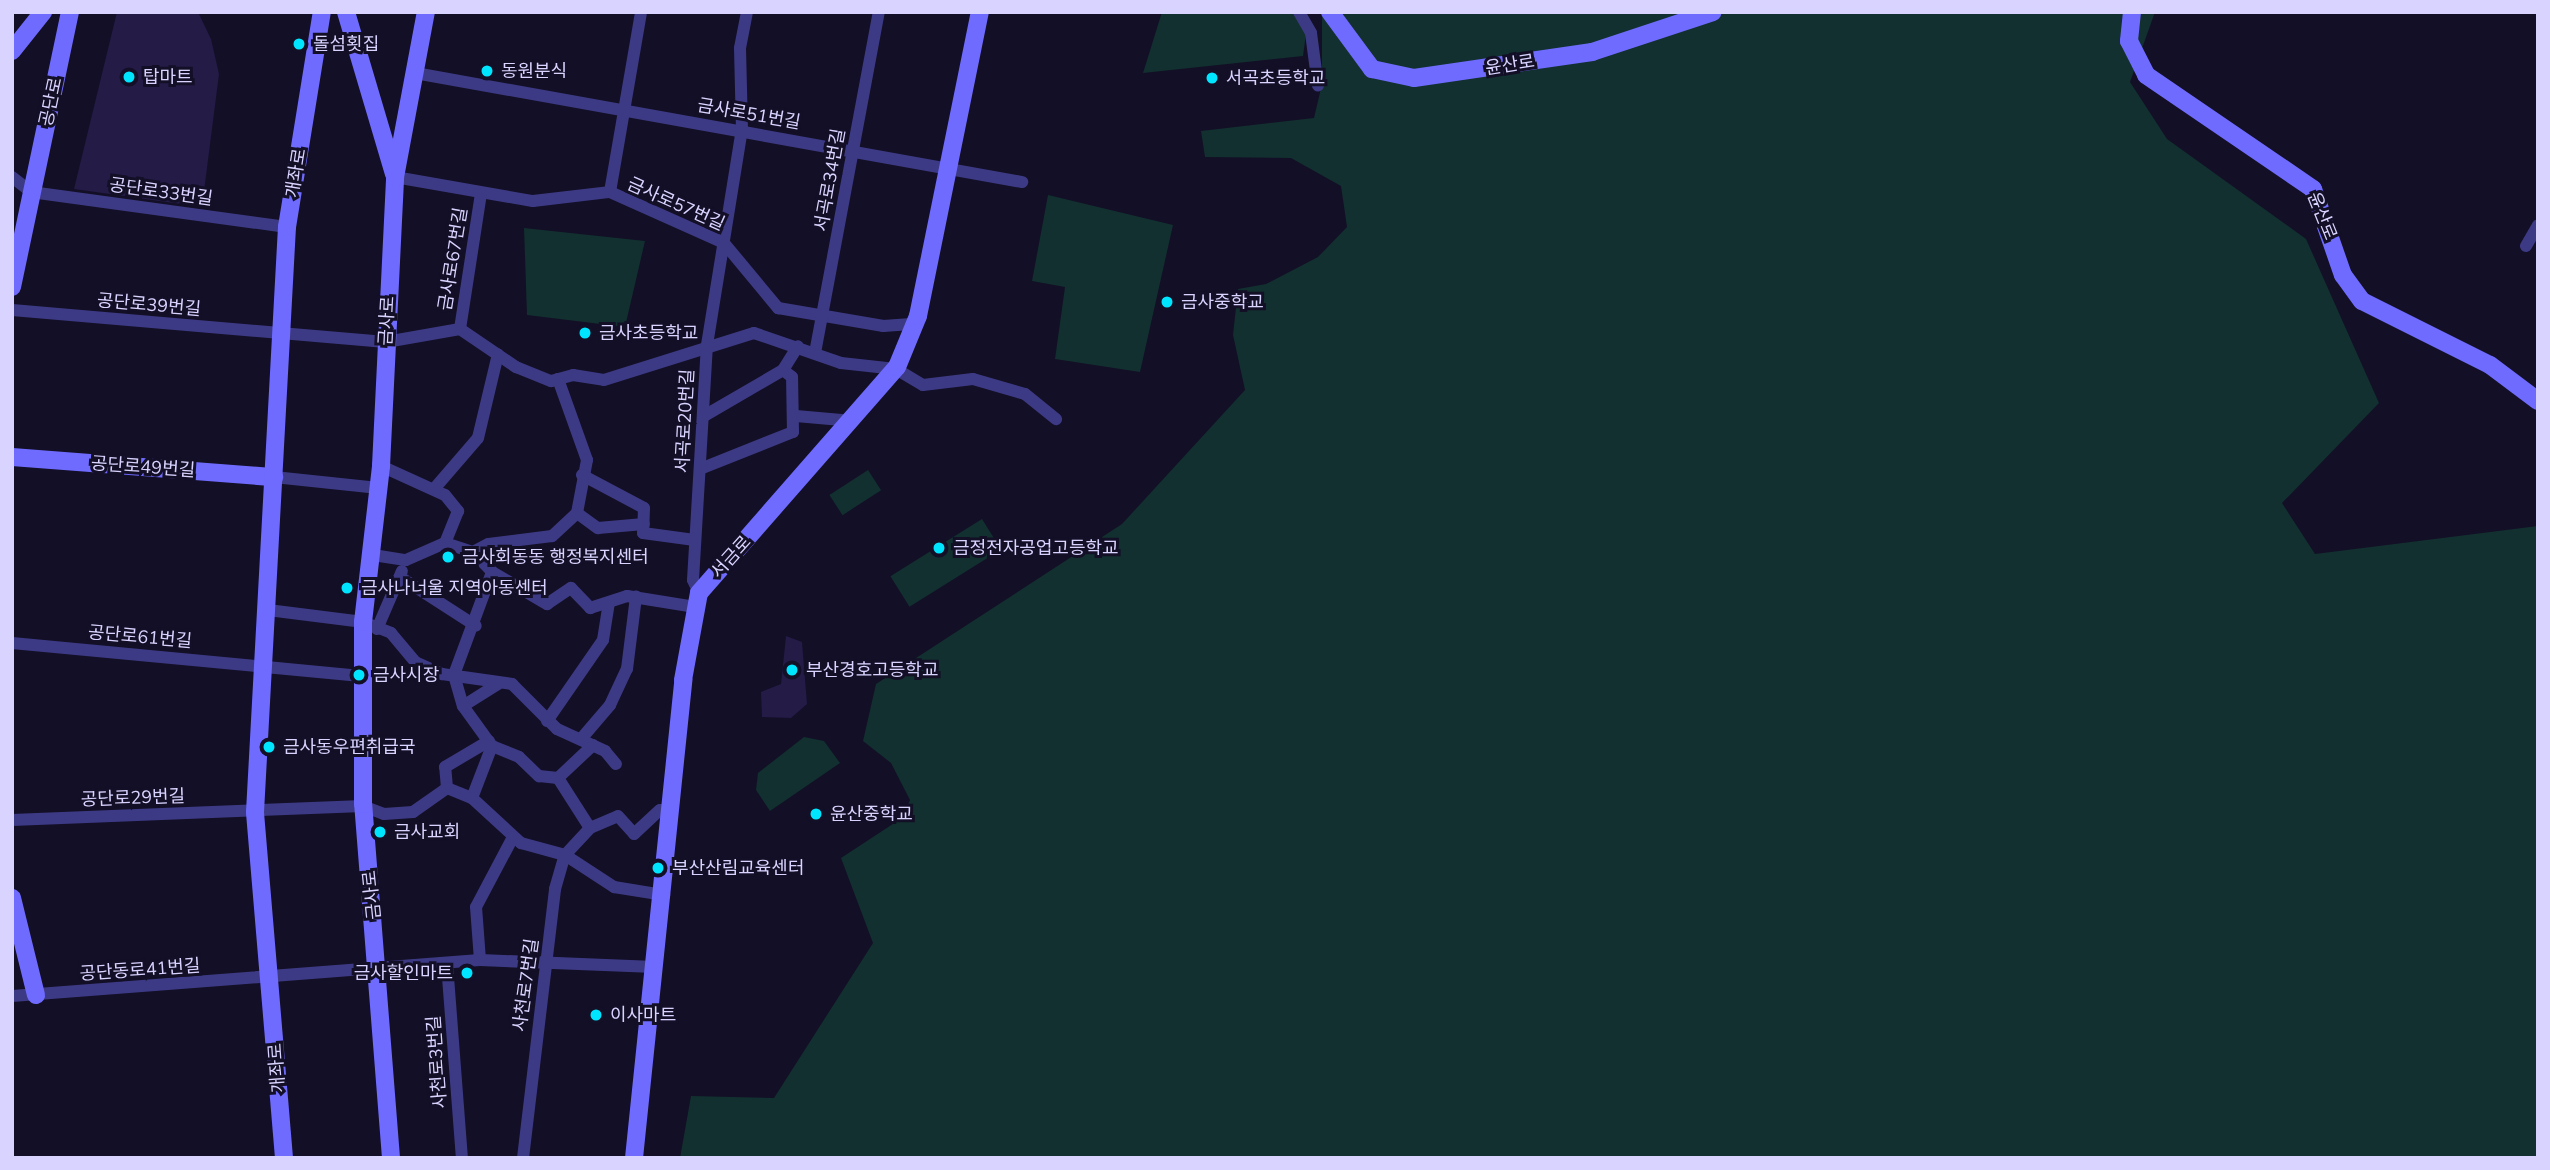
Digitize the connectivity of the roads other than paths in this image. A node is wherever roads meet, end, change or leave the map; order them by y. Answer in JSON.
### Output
{"nodes":[{"id":1,"x":43,"y":12,"type":"edge"},
{"id":2,"x":70,"y":12,"type":"edge"},
{"id":3,"x":322,"y":12,"type":"edge"},
{"id":4,"x":346,"y":12,"type":"edge"},
{"id":5,"x":426,"y":12,"type":"edge"},
{"id":6,"x":641,"y":12,"type":"edge"},
{"id":7,"x":747,"y":12,"type":"edge"},
{"id":8,"x":879,"y":12,"type":"edge"},
{"id":9,"x":980,"y":12,"type":"edge"},
{"id":10,"x":1299,"y":12,"type":"edge"},
{"id":11,"x":1330,"y":12,"type":"edge"},
{"id":12,"x":1713,"y":12,"type":"edge"},
{"id":13,"x":2132,"y":12,"type":"edge"},
{"id":14,"x":12,"y":51,"type":"edge"},
{"id":15,"x":415,"y":73,"type":"junction"},
{"id":16,"x":1318,"y":86,"type":"dead end"},
{"id":17,"x":624,"y":110,"type":"junction"},
{"id":18,"x":407,"y":113,"type":"junction"},
{"id":19,"x":376,"y":116,"type":"junction"},
{"id":20,"x":742,"y":130,"type":"junction"},
{"id":21,"x":852,"y":152,"type":"junction"},
{"id":22,"x":950,"y":169,"type":"junction"},
{"id":23,"x":12,"y":177,"type":"edge"},
{"id":24,"x":395,"y":177,"type":"junction"},
{"id":25,"x":1022,"y":182,"type":"dead end"},
{"id":26,"x":31,"y":192,"type":"junction"},
{"id":27,"x":610,"y":192,"type":"junction"},
{"id":28,"x":481,"y":194,"type":"junction"},
{"id":29,"x":2538,"y":225,"type":"edge"},
{"id":30,"x":287,"y":227,"type":"junction"},
{"id":31,"x":724,"y":243,"type":"junction"},
{"id":32,"x":2526,"y":246,"type":"dead end"},
{"id":33,"x":12,"y":287,"type":"edge"},
{"id":34,"x":12,"y":310,"type":"edge"},
{"id":35,"x":825,"y":319,"type":"junction"},
{"id":36,"x":915,"y":324,"type":"junction"},
{"id":37,"x":460,"y":329,"type":"junction"},
{"id":38,"x":282,"y":335,"type":"junction"},
{"id":39,"x":386,"y":342,"type":"junction"},
{"id":40,"x":707,"y":345,"type":"junction"},
{"id":41,"x":798,"y":346,"type":"junction"},
{"id":42,"x":815,"y":353,"type":"junction"},
{"id":43,"x":498,"y":354,"type":"junction"},
{"id":44,"x":896,"y":369,"type":"junction"},
{"id":45,"x":783,"y":370,"type":"junction"},
{"id":46,"x":558,"y":379,"type":"junction"},
{"id":47,"x":2538,"y":401,"type":"edge"},
{"id":48,"x":704,"y":416,"type":"junction"},
{"id":49,"x":796,"y":416,"type":"junction"},
{"id":50,"x":1056,"y":419,"type":"dead end"},
{"id":51,"x":853,"y":421,"type":"junction"},
{"id":52,"x":12,"y":457,"type":"edge"},
{"id":53,"x":381,"y":466,"type":"junction"},
{"id":54,"x":700,"y":469,"type":"junction"},
{"id":55,"x":582,"y":475,"type":"junction"},
{"id":56,"x":274,"y":477,"type":"junction"},
{"id":57,"x":378,"y":488,"type":"junction"},
{"id":58,"x":434,"y":489,"type":"junction"},
{"id":59,"x":577,"y":513,"type":"junction"},
{"id":60,"x":644,"y":528,"type":"junction"},
{"id":61,"x":695,"y":540,"type":"junction"},
{"id":62,"x":445,"y":543,"type":"junction"},
{"id":63,"x":473,"y":552,"type":"junction"},
{"id":64,"x":373,"y":555,"type":"junction"},
{"id":65,"x":406,"y":560,"type":"junction"},
{"id":66,"x":492,"y":572,"type":"junction"},
{"id":67,"x":400,"y":577,"type":"junction"},
{"id":68,"x":636,"y":597,"type":"junction"},
{"id":69,"x":697,"y":600,"type":"junction"},
{"id":70,"x":609,"y":601,"type":"junction"},
{"id":71,"x":268,"y":610,"type":"junction"},
{"id":72,"x":370,"y":625,"type":"junction"},
{"id":73,"x":476,"y":626,"type":"junction"},
{"id":74,"x":12,"y":643,"type":"edge"},
{"id":75,"x":265,"y":665,"type":"junction"},
{"id":76,"x":454,"y":675,"type":"junction"},
{"id":77,"x":363,"y":676,"type":"junction"},
{"id":78,"x":498,"y":684,"type":"junction"},
{"id":79,"x":463,"y":706,"type":"junction"},
{"id":80,"x":547,"y":721,"type":"junction"},
{"id":81,"x":587,"y":742,"type":"junction"},
{"id":82,"x":491,"y":743,"type":"junction"},
{"id":83,"x":616,"y":764,"type":"dead end"},
{"id":84,"x":558,"y":778,"type":"junction"},
{"id":85,"x":447,"y":788,"type":"junction"},
{"id":86,"x":472,"y":798,"type":"junction"},
{"id":87,"x":363,"y":806,"type":"junction"},
{"id":88,"x":255,"y":811,"type":"junction"},
{"id":89,"x":671,"y":811,"type":"junction"},
{"id":90,"x":12,"y":820,"type":"edge"},
{"id":91,"x":590,"y":828,"type":"junction"},
{"id":92,"x":513,"y":837,"type":"junction"},
{"id":93,"x":565,"y":855,"type":"junction"},
{"id":94,"x":664,"y":895,"type":"junction"},
{"id":95,"x":12,"y":898,"type":"edge"},
{"id":96,"x":548,"y":959,"type":"junction"},
{"id":97,"x":480,"y":960,"type":"junction"},
{"id":98,"x":447,"y":964,"type":"junction"},
{"id":99,"x":655,"y":967,"type":"junction"},
{"id":100,"x":379,"y":971,"type":"junction"},
{"id":101,"x":271,"y":979,"type":"junction"},
{"id":102,"x":36,"y":995,"type":"junction"},
{"id":103,"x":12,"y":996,"type":"edge"},
{"id":104,"x":284,"y":1158,"type":"edge"},
{"id":105,"x":391,"y":1158,"type":"edge"},
{"id":106,"x":462,"y":1158,"type":"edge"},
{"id":107,"x":523,"y":1158,"type":"edge"},
{"id":108,"x":635,"y":1158,"type":"edge"}],
"edges":[{"from":1,"to":14,"type":"street"},
{"from":2,"to":26,"type":"street","name":"공단로"},
{"from":3,"to":30,"type":"street","name":"개좌로"},
{"from":4,"to":19,"type":"street","name":"금사로"},
{"from":5,"to":15,"type":"street","name":"금사로"},
{"from":6,"to":17,"type":"street"},
{"from":7,"to":20,"type":"street","name":"서곡로20번길"},
{"from":8,"to":21,"type":"street","name":"서곡로34번길"},
{"from":9,"to":22,"type":"street","name":"서금로"},
{"from":10,"to":16,"type":"street"},
{"from":11,"to":12,"type":"street","name":"윤산로"},
{"from":13,"to":47,"type":"street","name":"윤산로"},
{"from":15,"to":17,"type":"street","name":"금사로51번길"},
{"from":15,"to":18,"type":"street","name":"금사로"},
{"from":17,"to":20,"type":"street","name":"금사로51번길"},
{"from":17,"to":27,"type":"street"},
{"from":18,"to":19,"type":"street"},
{"from":18,"to":24,"type":"street","name":"금사로"},
{"from":19,"to":24,"type":"street","name":"금사로"},
{"from":20,"to":21,"type":"street","name":"금사로51번길"},
{"from":20,"to":31,"type":"street","name":"서곡로20번길"},
{"from":21,"to":22,"type":"street","name":"금사로51번길"},
{"from":21,"to":35,"type":"street","name":"서곡로34번길"},
{"from":22,"to":25,"type":"street","name":"금사로51번길"},
{"from":22,"to":36,"type":"street","name":"서금로"},
{"from":23,"to":26,"type":"street"},
{"from":24,"to":28,"type":"street","name":"금사로57번길"},
{"from":24,"to":39,"type":"street","name":"금사로"},
{"from":26,"to":30,"type":"street","name":"공단로33번길"},
{"from":26,"to":33,"type":"street","name":"공단로"},
{"from":27,"to":28,"type":"street","name":"금사로57번길"},
{"from":27,"to":31,"type":"street","name":"금사로57번길"},
{"from":28,"to":37,"type":"street","name":"금사로67번길"},
{"from":29,"to":32,"type":"street"},
{"from":30,"to":38,"type":"street","name":"개좌로"},
{"from":31,"to":35,"type":"street","name":"금사로57번길"},
{"from":31,"to":40,"type":"street","name":"서곡로20번길"},
{"from":34,"to":38,"type":"street","name":"공단로39번길"},
{"from":35,"to":36,"type":"street","name":"금사로57번길"},
{"from":35,"to":42,"type":"street","name":"서곡로34번길"},
{"from":36,"to":44,"type":"street","name":"서금로"},
{"from":37,"to":39,"type":"street","name":"금사로67번길"},
{"from":37,"to":43,"type":"street","name":"금사로67번길"},
{"from":38,"to":39,"type":"street"},
{"from":38,"to":56,"type":"street","name":"개좌로"},
{"from":39,"to":53,"type":"street","name":"금사로"},
{"from":40,"to":41,"type":"street","name":"금사로67번길"},
{"from":40,"to":46,"type":"street","name":"금사로67번길"},
{"from":40,"to":48,"type":"street","name":"서곡로20번길"},
{"from":41,"to":42,"type":"street","name":"금사로67번길"},
{"from":41,"to":45,"type":"street"},
{"from":42,"to":44,"type":"street","name":"금사로67번길"},
{"from":43,"to":46,"type":"street","name":"금사로67번길"},
{"from":43,"to":58,"type":"street"},
{"from":44,"to":50,"type":"street"},
{"from":44,"to":51,"type":"street","name":"서금로"},
{"from":45,"to":48,"type":"street"},
{"from":45,"to":49,"type":"street"},
{"from":46,"to":55,"type":"street"},
{"from":48,"to":54,"type":"street","name":"서곡로20번길"},
{"from":49,"to":51,"type":"street"},
{"from":49,"to":54,"type":"street"},
{"from":51,"to":69,"type":"street","name":"서금로"},
{"from":52,"to":56,"type":"street","name":"공단로49번길"},
{"from":53,"to":57,"type":"street","name":"금사로"},
{"from":53,"to":58,"type":"street"},
{"from":54,"to":61,"type":"street","name":"서곡로20번길"},
{"from":55,"to":59,"type":"street"},
{"from":55,"to":60,"type":"street"},
{"from":56,"to":57,"type":"street"},
{"from":56,"to":71,"type":"street","name":"개좌로"},
{"from":57,"to":64,"type":"street","name":"금사로"},
{"from":58,"to":62,"type":"street"},
{"from":59,"to":60,"type":"street"},
{"from":59,"to":63,"type":"street"},
{"from":60,"to":61,"type":"street"},
{"from":61,"to":69,"type":"street","name":"서곡로20번길"},
{"from":62,"to":63,"type":"street"},
{"from":62,"to":65,"type":"street"},
{"from":63,"to":66,"type":"street"},
{"from":64,"to":65,"type":"street"},
{"from":64,"to":72,"type":"street","name":"금사로"},
{"from":65,"to":67,"type":"street"},
{"from":66,"to":70,"type":"street"},
{"from":66,"to":73,"type":"street"},
{"from":67,"to":72,"type":"street"},
{"from":67,"to":73,"type":"street"},
{"from":68,"to":69,"type":"street"},
{"from":68,"to":70,"type":"street"},
{"from":68,"to":81,"type":"street"},
{"from":69,"to":89,"type":"street"},
{"from":70,"to":80,"type":"street"},
{"from":71,"to":72,"type":"street"},
{"from":71,"to":75,"type":"street","name":"개좌로"},
{"from":72,"to":76,"type":"street"},
{"from":72,"to":77,"type":"street","name":"금사로"},
{"from":73,"to":76,"type":"street"},
{"from":74,"to":75,"type":"street","name":"공단로61번길"},
{"from":75,"to":77,"type":"street"},
{"from":75,"to":88,"type":"street","name":"개좌로"},
{"from":76,"to":78,"type":"street"},
{"from":76,"to":79,"type":"street"},
{"from":77,"to":87,"type":"street","name":"금사로"},
{"from":78,"to":79,"type":"street"},
{"from":78,"to":80,"type":"street"},
{"from":79,"to":82,"type":"street"},
{"from":80,"to":81,"type":"street"},
{"from":81,"to":83,"type":"street"},
{"from":81,"to":84,"type":"street"},
{"from":82,"to":84,"type":"street"},
{"from":82,"to":85,"type":"street"},
{"from":82,"to":86,"type":"street"},
{"from":84,"to":91,"type":"street"},
{"from":85,"to":86,"type":"street"},
{"from":85,"to":87,"type":"street"},
{"from":86,"to":92,"type":"street"},
{"from":87,"to":88,"type":"street"},
{"from":87,"to":100,"type":"street","name":"금사로"},
{"from":88,"to":90,"type":"street","name":"공단로29번길"},
{"from":88,"to":101,"type":"street","name":"개좌로"},
{"from":89,"to":91,"type":"street"},
{"from":89,"to":94,"type":"street"},
{"from":91,"to":93,"type":"street"},
{"from":92,"to":93,"type":"street"},
{"from":92,"to":97,"type":"street"},
{"from":93,"to":94,"type":"street"},
{"from":93,"to":96,"type":"street","name":"사천로7번길"},
{"from":94,"to":99,"type":"street"},
{"from":95,"to":102,"type":"street"},
{"from":96,"to":97,"type":"street"},
{"from":96,"to":99,"type":"street"},
{"from":96,"to":107,"type":"street","name":"사천로7번길"},
{"from":97,"to":98,"type":"street"},
{"from":98,"to":100,"type":"street"},
{"from":98,"to":106,"type":"street","name":"사천로3번길"},
{"from":99,"to":108,"type":"street"},
{"from":100,"to":101,"type":"street"},
{"from":100,"to":105,"type":"street","name":"금사로"},
{"from":101,"to":102,"type":"street","name":"공단동로41번길"},
{"from":101,"to":104,"type":"street","name":"개좌로"},
{"from":102,"to":103,"type":"street","name":"공단동로41번길"}]}
